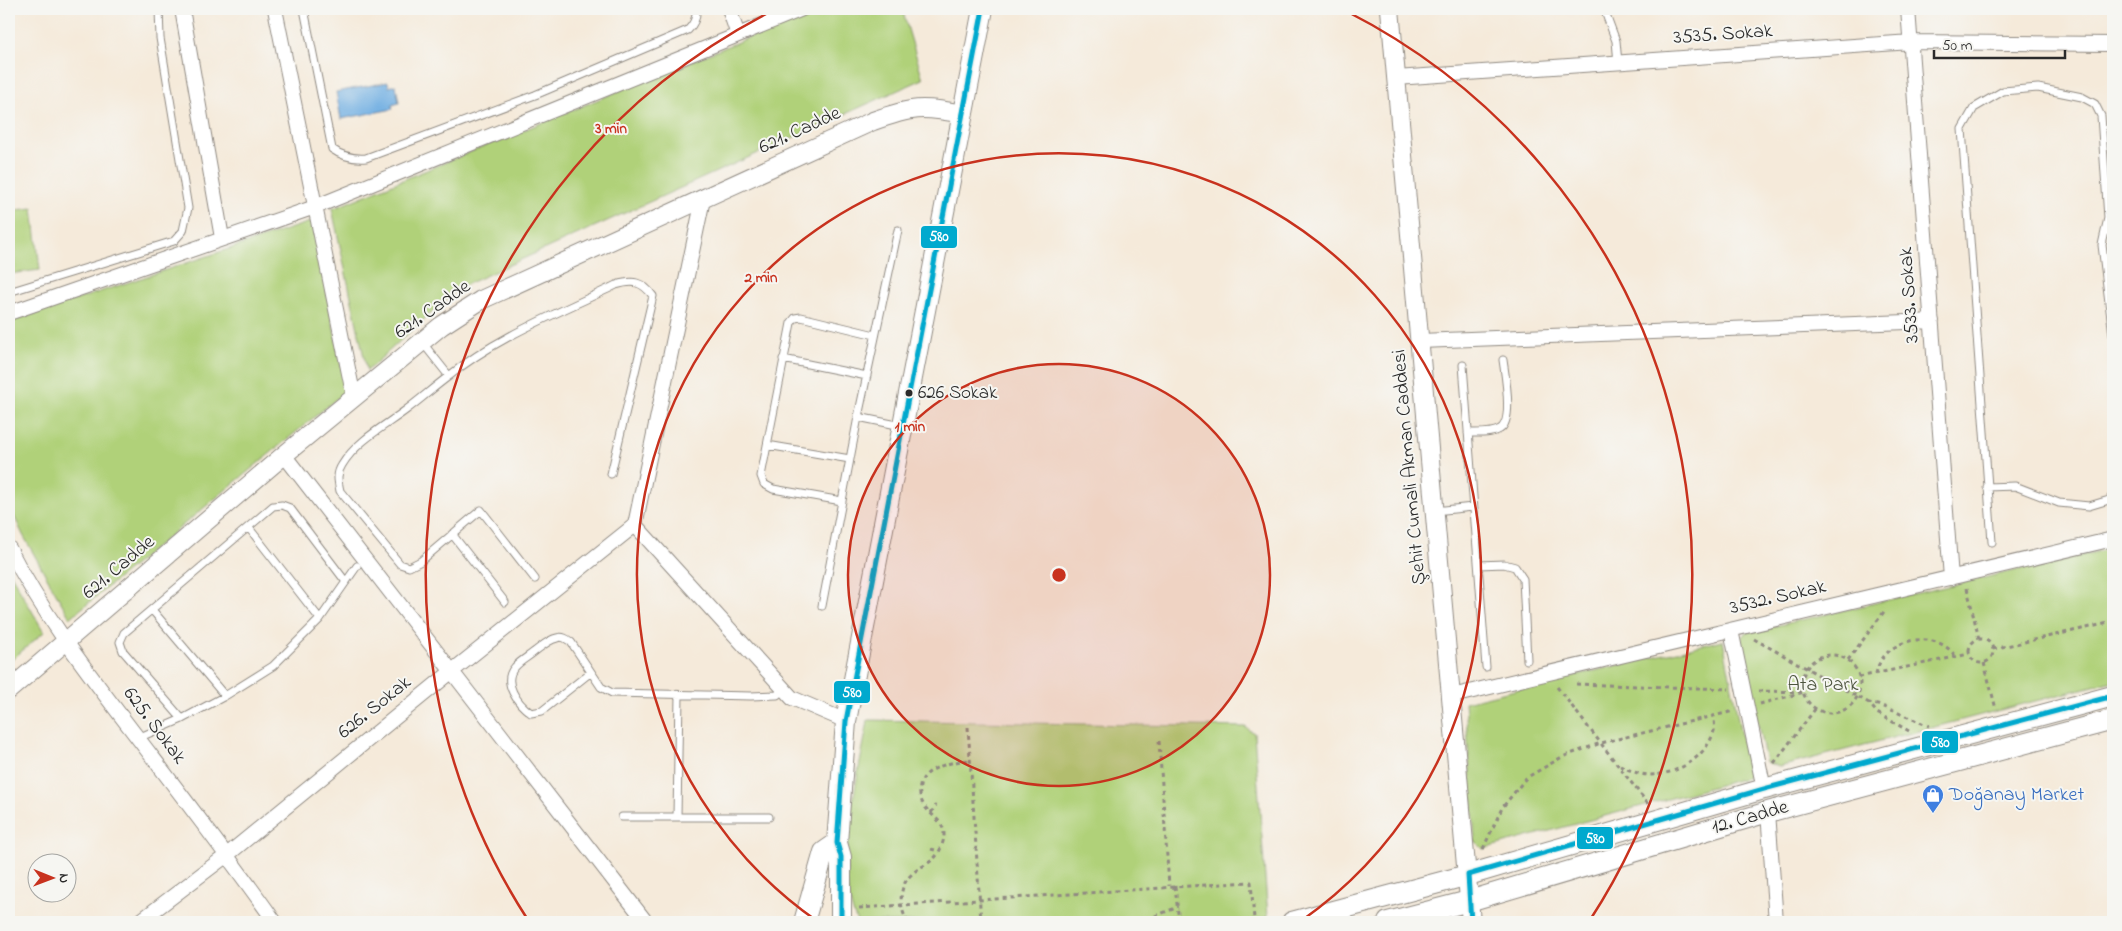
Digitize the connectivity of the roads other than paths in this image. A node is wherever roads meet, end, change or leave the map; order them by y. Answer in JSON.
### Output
{"nodes":[{"id":1,"x":160,"y":9,"type":"edge"},
{"id":2,"x":182,"y":9,"type":"edge"},
{"id":3,"x":275,"y":9,"type":"edge"},
{"id":4,"x":304,"y":9,"type":"edge"},
{"id":5,"x":696,"y":9,"type":"edge"},
{"id":6,"x":729,"y":9,"type":"edge"},
{"id":7,"x":802,"y":9,"type":"edge"},
{"id":8,"x":983,"y":9,"type":"edge"},
{"id":9,"x":1390,"y":9,"type":"edge"},
{"id":10,"x":1604,"y":9,"type":"edge"},
{"id":11,"x":1908,"y":9,"type":"edge"},
{"id":12,"x":738,"y":35,"type":"junction"},
{"id":13,"x":1911,"y":42,"type":"junction"},
{"id":14,"x":2113,"y":44,"type":"edge"},
{"id":15,"x":1618,"y":63,"type":"junction"},
{"id":16,"x":1396,"y":78,"type":"junction"},
{"id":17,"x":963,"y":114,"type":"junction"},
{"id":18,"x":703,"y":199,"type":"junction"},
{"id":19,"x":315,"y":207,"type":"junction"},
{"id":20,"x":2111,"y":220,"type":"edge"},
{"id":21,"x":898,"y":230,"type":"dead end"},
{"id":22,"x":222,"y":238,"type":"junction"},
{"id":23,"x":9,"y":292,"type":"edge"},
{"id":24,"x":9,"y":312,"type":"edge"},
{"id":25,"x":1932,"y":321,"type":"junction"},
{"id":26,"x":875,"y":335,"type":"junction"},
{"id":27,"x":2113,"y":335,"type":"edge"},
{"id":28,"x":422,"y":341,"type":"junction"},
{"id":29,"x":1420,"y":341,"type":"junction"},
{"id":30,"x":783,"y":359,"type":"junction"},
{"id":31,"x":1503,"y":360,"type":"dead end"},
{"id":32,"x":1463,"y":365,"type":"dead end"},
{"id":33,"x":448,"y":376,"type":"junction"},
{"id":34,"x":867,"y":376,"type":"junction"},
{"id":35,"x":354,"y":398,"type":"junction"},
{"id":36,"x":858,"y":417,"type":"junction"},
{"id":37,"x":903,"y":426,"type":"junction"},
{"id":38,"x":1468,"y":433,"type":"junction"},
{"id":39,"x":767,"y":445,"type":"junction"},
{"id":40,"x":284,"y":455,"type":"junction"},
{"id":41,"x":850,"y":459,"type":"junction"},
{"id":42,"x":611,"y":474,"type":"dead end"},
{"id":43,"x":1988,"y":487,"type":"junction"},
{"id":44,"x":2113,"y":495,"type":"edge"},
{"id":45,"x":842,"y":501,"type":"junction"},
{"id":46,"x":1473,"y":507,"type":"junction"},
{"id":47,"x":1435,"y":511,"type":"junction"},
{"id":48,"x":635,"y":525,"type":"junction"},
{"id":49,"x":249,"y":528,"type":"junction"},
{"id":50,"x":452,"y":534,"type":"junction"},
{"id":51,"x":2113,"y":539,"type":"edge"},
{"id":52,"x":1992,"y":542,"type":"dead end"},
{"id":53,"x":9,"y":548,"type":"edge"},
{"id":54,"x":1479,"y":565,"type":"junction"},
{"id":55,"x":356,"y":566,"type":"dead end"},
{"id":56,"x":1957,"y":576,"type":"junction"},
{"id":57,"x":534,"y":579,"type":"dead end"},
{"id":58,"x":346,"y":582,"type":"junction"},
{"id":59,"x":505,"y":602,"type":"dead end"},
{"id":60,"x":822,"y":606,"type":"dead end"},
{"id":61,"x":153,"y":611,"type":"junction"},
{"id":62,"x":320,"y":619,"type":"junction"},
{"id":63,"x":1731,"y":630,"type":"junction"},
{"id":64,"x":65,"y":642,"type":"junction"},
{"id":65,"x":1527,"y":660,"type":"dead end"},
{"id":66,"x":1486,"y":667,"type":"dead end"},
{"id":67,"x":451,"y":672,"type":"junction"},
{"id":68,"x":591,"y":672,"type":"junction"},
{"id":69,"x":784,"y":689,"type":"junction"},
{"id":70,"x":9,"y":690,"type":"edge"},
{"id":71,"x":678,"y":695,"type":"junction"},
{"id":72,"x":226,"y":696,"type":"junction"},
{"id":73,"x":1452,"y":696,"type":"junction"},
{"id":74,"x":2113,"y":696,"type":"edge"},
{"id":75,"x":182,"y":719,"type":"junction"},
{"id":76,"x":2113,"y":720,"type":"edge"},
{"id":77,"x":846,"y":721,"type":"junction"},
{"id":78,"x":138,"y":738,"type":"junction"},
{"id":79,"x":1764,"y":789,"type":"junction"},
{"id":80,"x":1768,"y":812,"type":"junction"},
{"id":81,"x":622,"y":817,"type":"dead end"},
{"id":82,"x":677,"y":817,"type":"junction"},
{"id":83,"x":769,"y":817,"type":"dead end"},
{"id":84,"x":837,"y":843,"type":"junction"},
{"id":85,"x":227,"y":855,"type":"junction"},
{"id":86,"x":1468,"y":874,"type":"junction"},
{"id":87,"x":1469,"y":901,"type":"junction"},
{"id":88,"x":846,"y":916,"type":"edge"},
{"id":89,"x":139,"y":922,"type":"edge"},
{"id":90,"x":275,"y":922,"type":"edge"},
{"id":91,"x":646,"y":922,"type":"edge"},
{"id":92,"x":804,"y":922,"type":"edge"},
{"id":93,"x":1292,"y":922,"type":"edge"},
{"id":94,"x":1388,"y":922,"type":"edge"},
{"id":95,"x":1471,"y":922,"type":"edge"},
{"id":96,"x":1776,"y":922,"type":"edge"}],
"edges":[{"from":1,"to":23,"type":"lane"},
{"from":2,"to":22,"type":"street"},
{"from":3,"to":19,"type":"street"},
{"from":4,"to":5,"type":"lane"},
{"from":6,"to":12,"type":"street"},
{"from":7,"to":12,"type":"street"},
{"from":8,"to":17,"type":"main road"},
{"from":9,"to":16,"type":"street","name":"Şehit Cumali Akman Caddesi"},
{"from":10,"to":15,"type":"lane"},
{"from":11,"to":13,"type":"street","name":"3533. Sokak"},
{"from":12,"to":19,"type":"street"},
{"from":13,"to":14,"type":"street","name":"3535. Sokak"},
{"from":13,"to":15,"type":"street","name":"3535. Sokak"},
{"from":13,"to":25,"type":"street","name":"3533. Sokak"},
{"from":15,"to":16,"type":"street","name":"3535. Sokak"},
{"from":16,"to":29,"type":"street","name":"Şehit Cumali Akman Caddesi"},
{"from":17,"to":18,"type":"street","name":"621. Cadde"},
{"from":17,"to":37,"type":"main road"},
{"from":18,"to":28,"type":"street","name":"621. Cadde"},
{"from":18,"to":48,"type":"street"},
{"from":19,"to":22,"type":"street"},
{"from":19,"to":35,"type":"street"},
{"from":20,"to":27,"type":"lane"},
{"from":20,"to":43,"type":"lane"},
{"from":21,"to":26,"type":"lane"},
{"from":22,"to":24,"type":"street"},
{"from":25,"to":29,"type":"street"},
{"from":25,"to":56,"type":"street","name":"3533. Sokak"},
{"from":26,"to":30,"type":"lane"},
{"from":26,"to":34,"type":"lane"},
{"from":28,"to":33,"type":"lane"},
{"from":28,"to":35,"type":"street","name":"621. Cadde"},
{"from":29,"to":47,"type":"street","name":"Şehit Cumali Akman Caddesi"},
{"from":30,"to":34,"type":"lane"},
{"from":30,"to":39,"type":"lane"},
{"from":31,"to":38,"type":"lane"},
{"from":32,"to":38,"type":"lane"},
{"from":33,"to":42,"type":"lane"},
{"from":33,"to":50,"type":"lane"},
{"from":34,"to":36,"type":"lane"},
{"from":35,"to":40,"type":"street","name":"621. Cadde"},
{"from":36,"to":37,"type":"lane"},
{"from":36,"to":41,"type":"lane"},
{"from":37,"to":77,"type":"main road"},
{"from":38,"to":46,"type":"lane"},
{"from":39,"to":41,"type":"lane"},
{"from":39,"to":45,"type":"lane"},
{"from":40,"to":64,"type":"street","name":"621. Cadde"},
{"from":40,"to":67,"type":"street"},
{"from":41,"to":45,"type":"lane"},
{"from":43,"to":44,"type":"lane"},
{"from":43,"to":52,"type":"lane"},
{"from":45,"to":60,"type":"lane"},
{"from":46,"to":47,"type":"lane"},
{"from":46,"to":54,"type":"lane"},
{"from":47,"to":73,"type":"street","name":"Şehit Cumali Akman Caddesi"},
{"from":48,"to":67,"type":"street","name":"626. Sokak"},
{"from":48,"to":69,"type":"street"},
{"from":49,"to":58,"type":"lane"},
{"from":49,"to":61,"type":"lane"},
{"from":49,"to":62,"type":"lane"},
{"from":50,"to":57,"type":"lane"},
{"from":50,"to":59,"type":"lane"},
{"from":51,"to":56,"type":"street","name":"3532. Sokak"},
{"from":53,"to":64,"type":"street","name":"625. Sokak"},
{"from":54,"to":65,"type":"lane"},
{"from":54,"to":66,"type":"lane"},
{"from":55,"to":58,"type":"lane"},
{"from":56,"to":63,"type":"street","name":"3532. Sokak"},
{"from":58,"to":62,"type":"lane"},
{"from":61,"to":72,"type":"lane"},
{"from":61,"to":75,"type":"lane"},
{"from":62,"to":72,"type":"lane"},
{"from":63,"to":73,"type":"street","name":"3532. Sokak"},
{"from":63,"to":79,"type":"street"},
{"from":64,"to":70,"type":"street","name":"621. Cadde"},
{"from":64,"to":78,"type":"street","name":"625. Sokak"},
{"from":67,"to":85,"type":"street","name":"626. Sokak"},
{"from":67,"to":91,"type":"street"},
{"from":68,"to":68,"type":"lane"},
{"from":68,"to":71,"type":"lane"},
{"from":69,"to":71,"type":"lane"},
{"from":69,"to":77,"type":"street"},
{"from":71,"to":82,"type":"lane"},
{"from":72,"to":75,"type":"lane"},
{"from":73,"to":86,"type":"street","name":"Şehit Cumali Akman Caddesi"},
{"from":74,"to":79,"type":"main road","name":"12. Cadde"},
{"from":75,"to":78,"type":"lane"},
{"from":76,"to":80,"type":"main road","name":"12. Cadde"},
{"from":77,"to":84,"type":"main road"},
{"from":78,"to":85,"type":"street","name":"625. Sokak"},
{"from":79,"to":86,"type":"main road","name":"12. Cadde"},
{"from":80,"to":87,"type":"main road","name":"12. Cadde"},
{"from":80,"to":96,"type":"street"},
{"from":81,"to":82,"type":"lane"},
{"from":82,"to":83,"type":"lane"},
{"from":84,"to":88,"type":"main road"},
{"from":84,"to":92,"type":"main road"},
{"from":85,"to":89,"type":"street","name":"626. Sokak"},
{"from":85,"to":90,"type":"street","name":"625. Sokak"},
{"from":86,"to":87,"type":"street","name":"Şehit Cumali Akman Caddesi"},
{"from":86,"to":93,"type":"main road","name":"12. Cadde"},
{"from":87,"to":94,"type":"main road","name":"12. Cadde"},
{"from":87,"to":95,"type":"street","name":"Şehit Cumali Akman Caddesi"}]}
